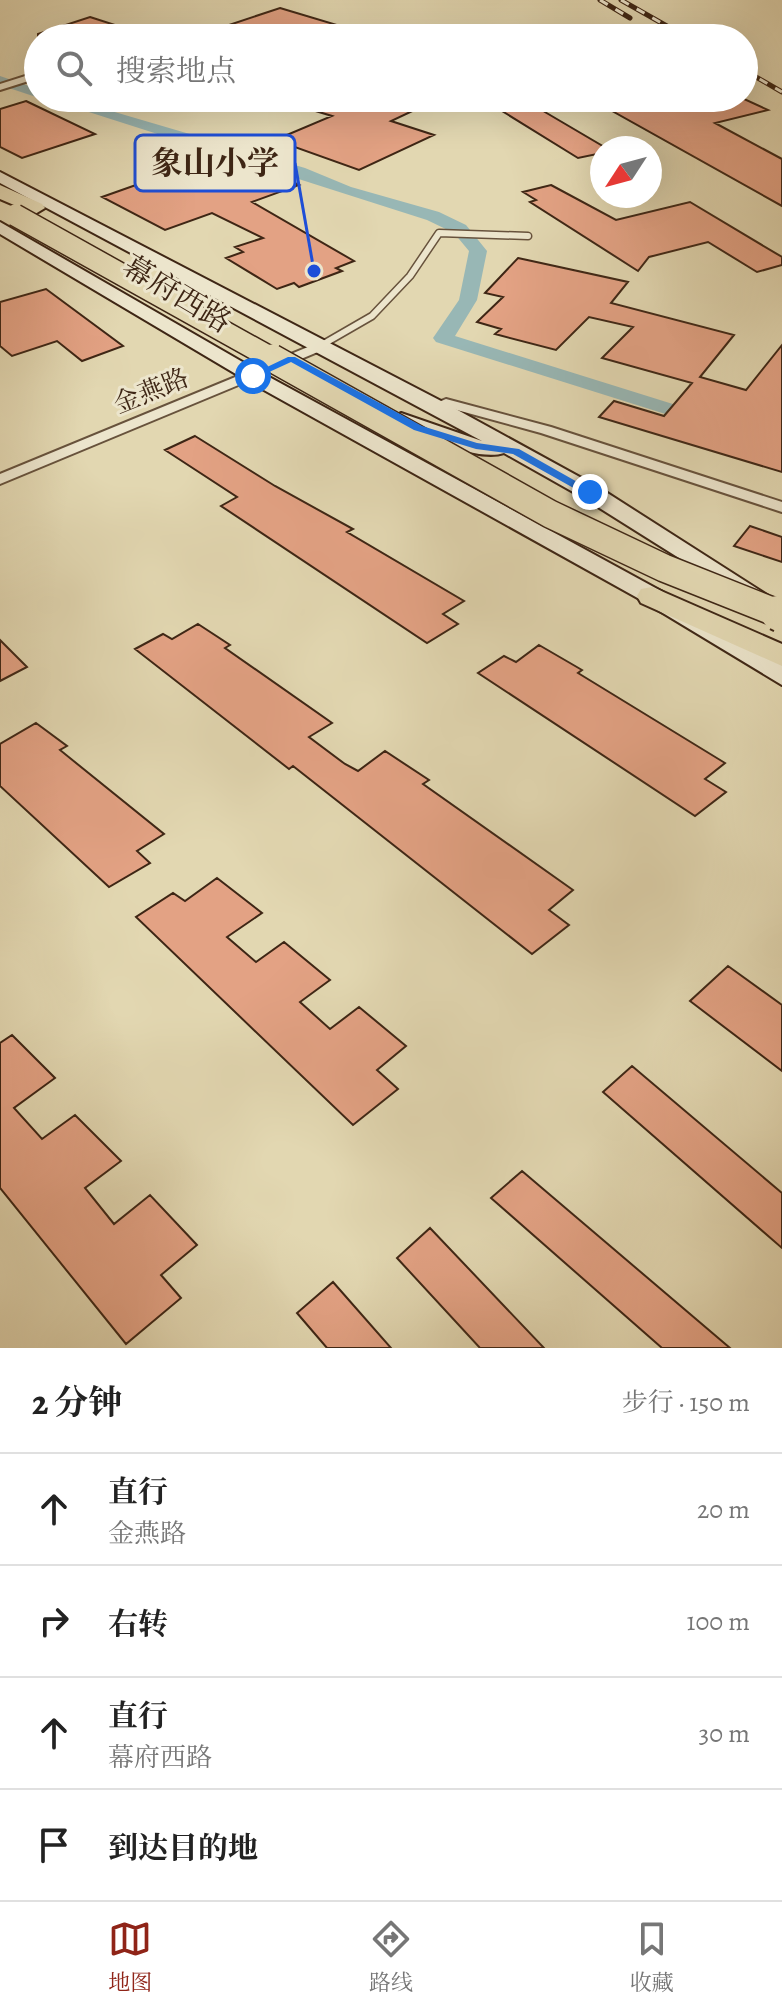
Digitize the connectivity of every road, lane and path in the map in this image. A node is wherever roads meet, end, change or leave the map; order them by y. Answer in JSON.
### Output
{"nodes":[{"id":1,"x":24,"y":79,"type":"edge"},
{"id":2,"x":0,"y":87,"type":"edge"},
{"id":3,"x":0,"y":177,"type":"edge"},
{"id":4,"x":0,"y":190,"type":"edge"},
{"id":5,"x":17,"y":211,"type":"edge"},
{"id":6,"x":528,"y":236,"type":"dead end"},
{"id":7,"x":240,"y":304,"type":"junction"},
{"id":8,"x":181,"y":333,"type":"junction"},
{"id":9,"x":320,"y":346,"type":"junction"},
{"id":10,"x":291,"y":359,"type":"junction"},
{"id":11,"x":253,"y":376,"type":"junction"},
{"id":12,"x":369,"y":401,"type":"junction"},
{"id":13,"x":436,"y":406,"type":"junction"},
{"id":14,"x":333,"y":420,"type":"junction"},
{"id":15,"x":515,"y":451,"type":"junction"},
{"id":16,"x":0,"y":479,"type":"edge"},
{"id":17,"x":782,"y":507,"type":"edge"},
{"id":18,"x":782,"y":594,"type":"edge"},
{"id":19,"x":652,"y":596,"type":"junction"},
{"id":20,"x":782,"y":614,"type":"edge"},
{"id":21,"x":782,"y":656,"type":"edge"},
{"id":22,"x":782,"y":676,"type":"edge"}],
"edges":[{"from":1,"to":2,"type":"street"},
{"from":3,"to":5,"type":"main road","name":"幕府西路"},
{"from":4,"to":5,"type":"highway","name":"幕府西路"},
{"from":5,"to":7,"type":"main road","name":"幕府西路"},
{"from":5,"to":8,"type":"main road","name":"幕府西路"},
{"from":5,"to":18,"type":"highway","name":"幕府西路"},
{"from":5,"to":20,"type":"highway","name":"幕府西路","bridge":true},
{"from":6,"to":9,"type":"lane"},
{"from":7,"to":8,"type":"main road"},
{"from":7,"to":9,"type":"main road","name":"幕府西路"},
{"from":8,"to":11,"type":"main road","name":"幕府西路"},
{"from":9,"to":10,"type":"street","name":"金燕路"},
{"from":9,"to":13,"type":"main road","name":"幕府西路"},
{"from":10,"to":11,"type":"street","name":"金燕路"},
{"from":10,"to":12,"type":"main road"},
{"from":11,"to":14,"type":"main road","name":"幕府西路"},
{"from":11,"to":16,"type":"street","name":"金燕路"},
{"from":12,"to":14,"type":"main road"},
{"from":12,"to":15,"type":"main road"},
{"from":13,"to":15,"type":"main road","name":"幕府西路"},
{"from":13,"to":17,"type":"street"},
{"from":14,"to":19,"type":"main road","name":"幕府西路"},
{"from":15,"to":20,"type":"main road","name":"幕府西路"},
{"from":19,"to":21,"type":"highway"},
{"from":19,"to":22,"type":"main road","name":"幕府西路"}]}
